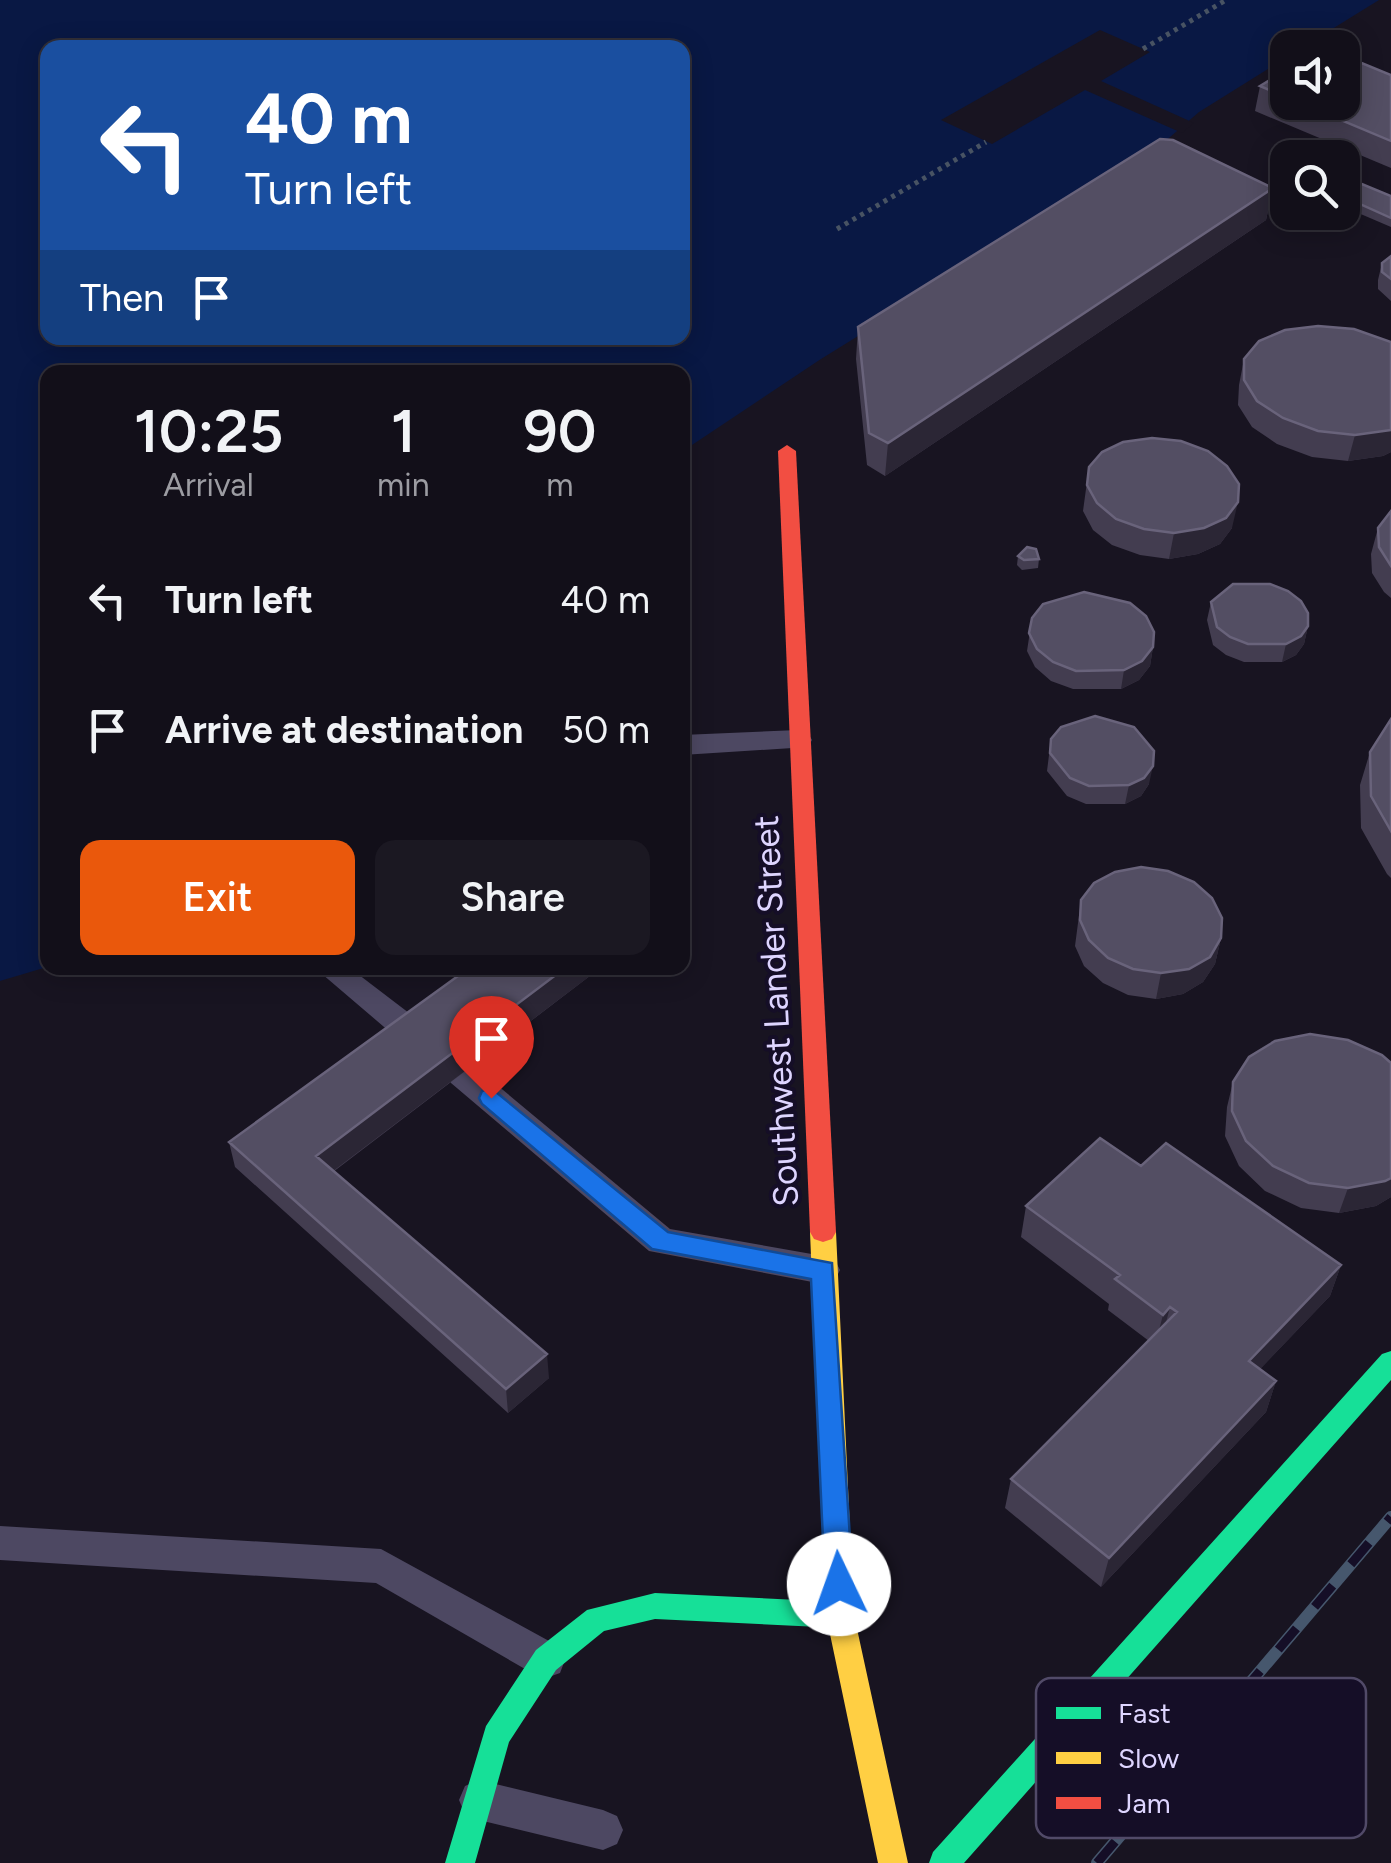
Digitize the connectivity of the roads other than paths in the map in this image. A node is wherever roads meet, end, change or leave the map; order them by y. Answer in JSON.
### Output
{"nodes":[{"id":1,"x":786,"y":451,"type":"dead end"},
{"id":2,"x":798,"y":740,"type":"junction"},
{"id":3,"x":690,"y":745,"type":"edge"},
{"id":4,"x":339,"y":975,"type":"edge"},
{"id":5,"x":415,"y":1035,"type":"edge"},
{"id":6,"x":462,"y":1074,"type":"edge"},
{"id":7,"x":823,"y":1270,"type":"junction"},
{"id":8,"x":1391,"y":1362,"type":"edge"},
{"id":9,"x":0,"y":1542,"type":"edge"},
{"id":10,"x":840,"y":1614,"type":"junction"},
{"id":11,"x":546,"y":1660,"type":"junction"},
{"id":12,"x":1109,"y":1678,"type":"edge"},
{"id":13,"x":1036,"y":1760,"type":"edge"},
{"id":14,"x":479,"y":1800,"type":"junction"},
{"id":15,"x":603,"y":1830,"type":"dead end"},
{"id":16,"x":460,"y":1863,"type":"edge"},
{"id":17,"x":892,"y":1863,"type":"edge"},
{"id":18,"x":944,"y":1863,"type":"edge"}],
"edges":[{"from":1,"to":2,"type":"street","name":"Southwest Lander Street"},
{"from":2,"to":3,"type":"lane"},
{"from":2,"to":7,"type":"street","name":"Southwest Lander Street"},
{"from":4,"to":5,"type":"lane"},
{"from":6,"to":7,"type":"lane"},
{"from":7,"to":10,"type":"street","name":"Southwest Lander Street"},
{"from":8,"to":12,"type":"street"},
{"from":9,"to":11,"type":"lane"},
{"from":10,"to":11,"type":"street"},
{"from":10,"to":17,"type":"street","name":"Southwest Lander Street"},
{"from":11,"to":14,"type":"street"},
{"from":13,"to":18,"type":"street"},
{"from":14,"to":15,"type":"lane"},
{"from":14,"to":16,"type":"street"}]}
